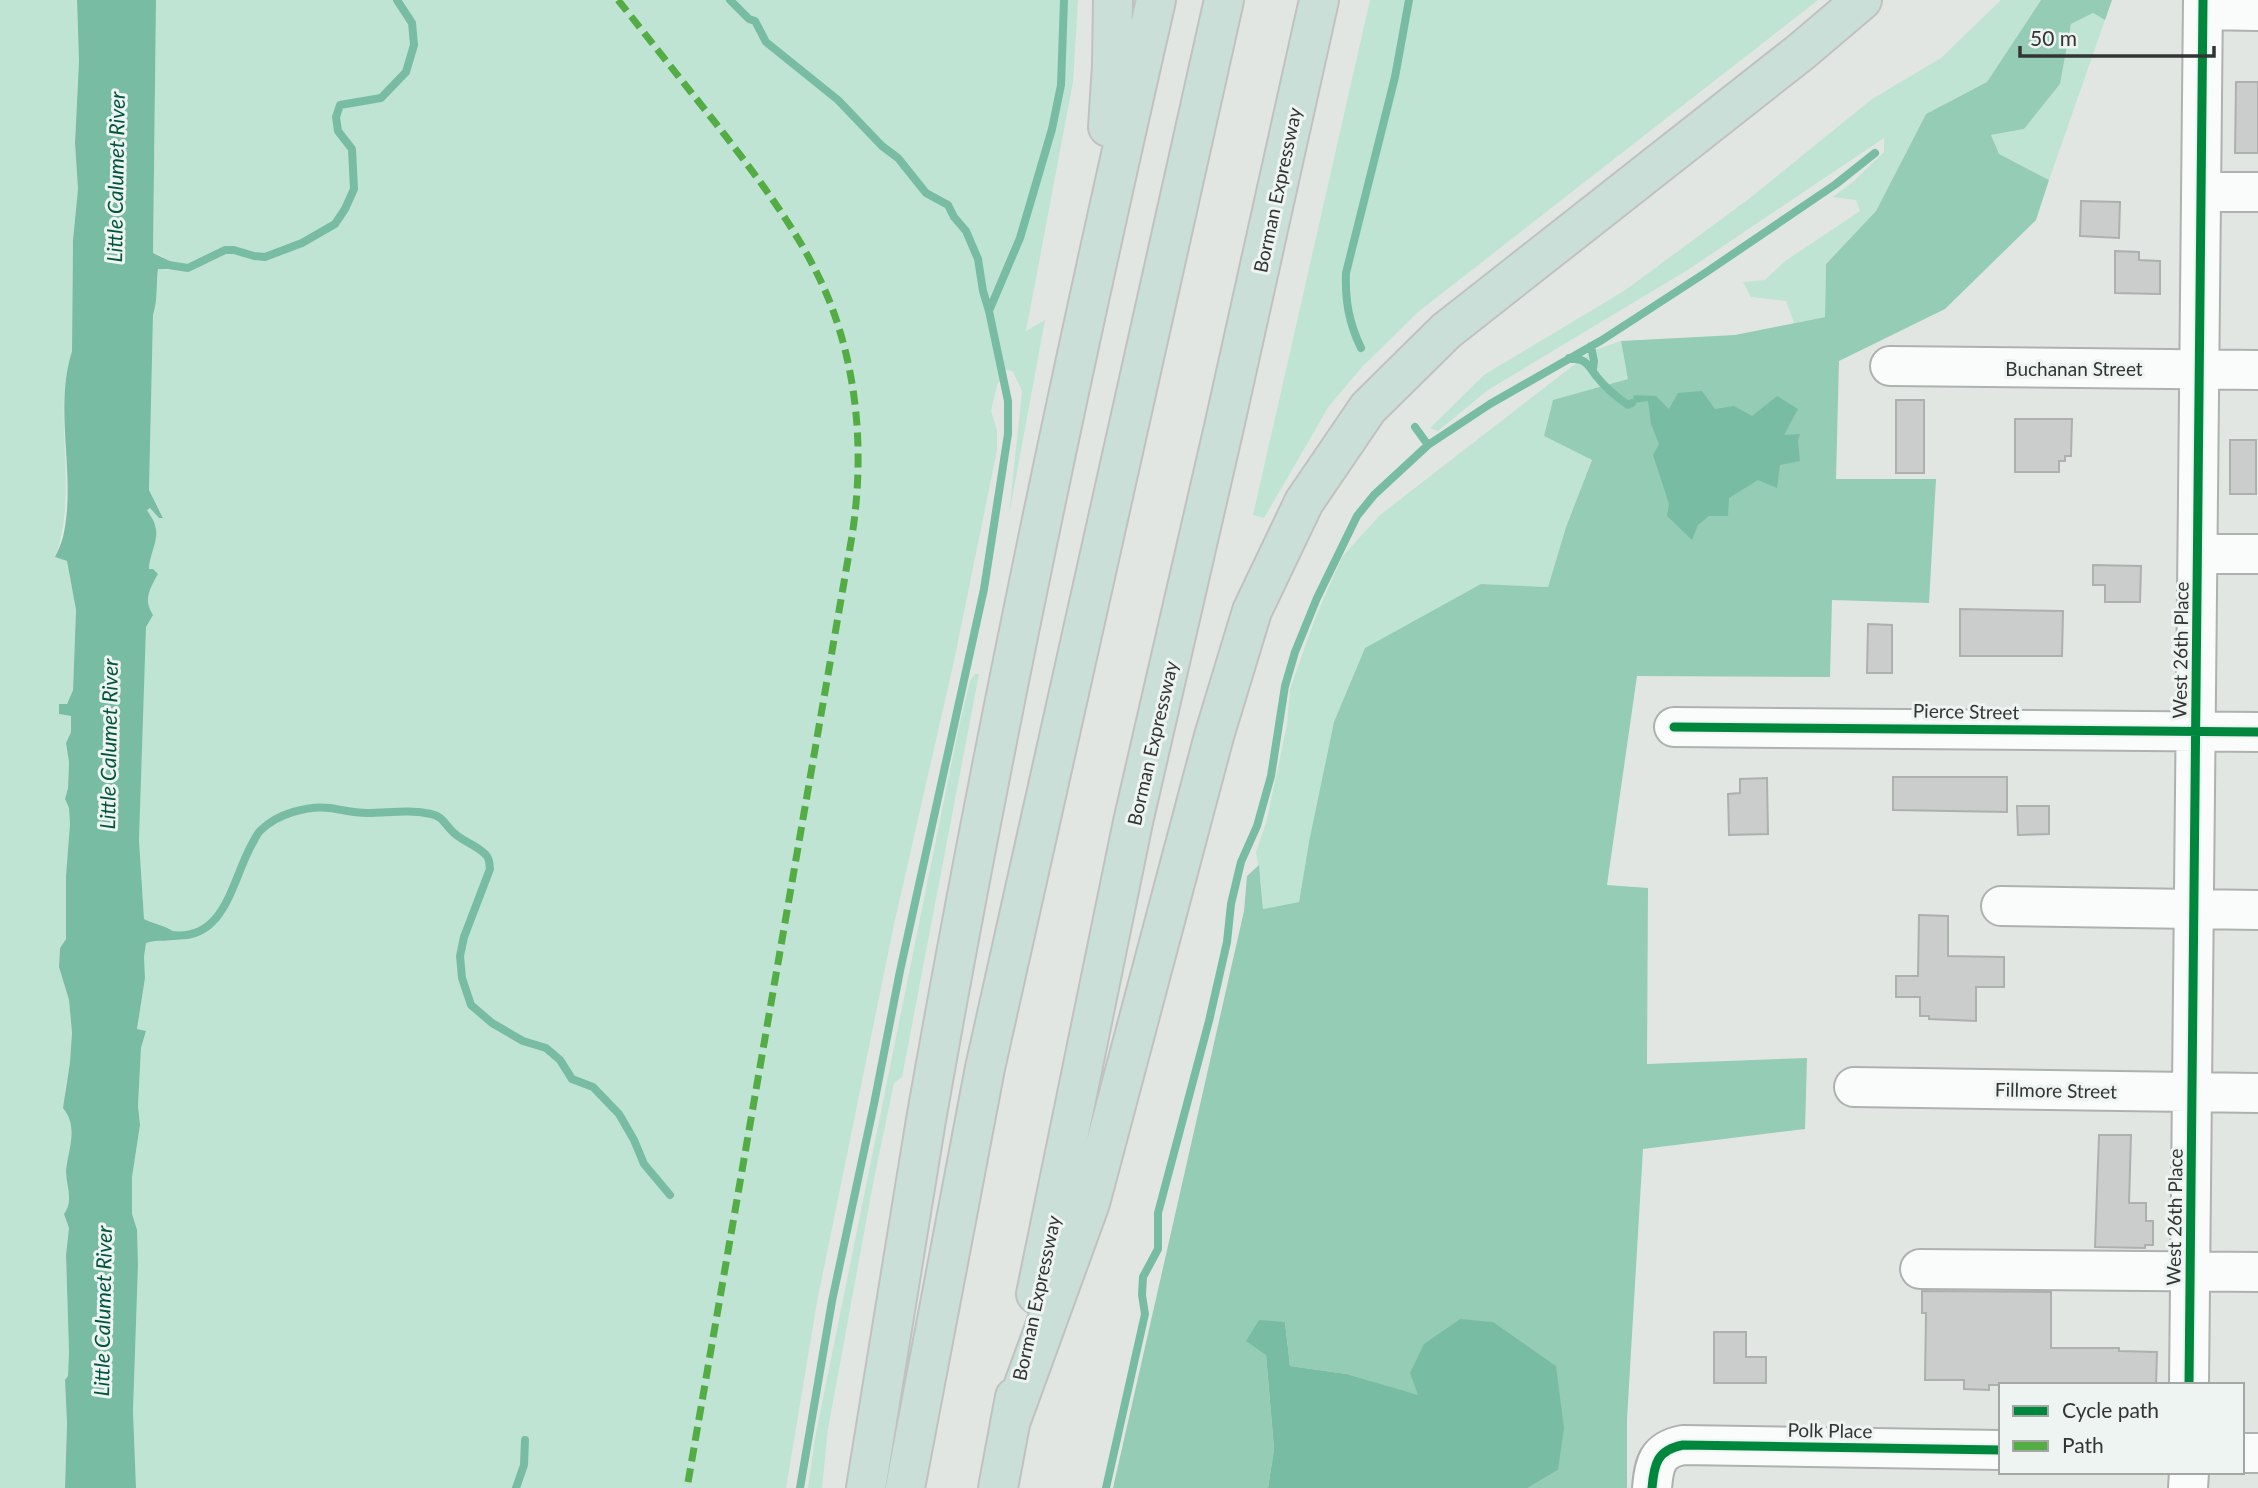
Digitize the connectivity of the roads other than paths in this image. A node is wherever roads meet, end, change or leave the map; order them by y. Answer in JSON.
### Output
{"nodes":[{"id":1,"x":1113,"y":0,"type":"edge"},
{"id":2,"x":1156,"y":0,"type":"edge"},
{"id":3,"x":1224,"y":0,"type":"edge"},
{"id":4,"x":1318,"y":0,"type":"edge"},
{"id":5,"x":1862,"y":0,"type":"edge"},
{"id":6,"x":2203,"y":5,"type":"edge"},
{"id":7,"x":2258,"y":11,"type":"edge"},
{"id":8,"x":2202,"y":191,"type":"junction"},
{"id":9,"x":2258,"y":192,"type":"edge"},
{"id":10,"x":1100,"y":243,"type":"junction"},
{"id":11,"x":1889,"y":366,"type":"dead end"},
{"id":12,"x":2200,"y":369,"type":"junction"},
{"id":13,"x":2258,"y":370,"type":"edge"},
{"id":14,"x":2198,"y":554,"type":"junction"},
{"id":15,"x":2258,"y":554,"type":"edge"},
{"id":16,"x":1674,"y":727,"type":"dead end"},
{"id":17,"x":2196,"y":731,"type":"junction"},
{"id":18,"x":2258,"y":732,"type":"edge"},
{"id":19,"x":2001,"y":906,"type":"dead end"},
{"id":20,"x":2194,"y":909,"type":"junction"},
{"id":21,"x":2258,"y":910,"type":"edge"},
{"id":22,"x":1854,"y":1087,"type":"dead end"},
{"id":23,"x":2192,"y":1092,"type":"junction"},
{"id":24,"x":2258,"y":1093,"type":"edge"},
{"id":25,"x":1920,"y":1269,"type":"dead end"},
{"id":26,"x":2191,"y":1271,"type":"junction"},
{"id":27,"x":2258,"y":1272,"type":"edge"},
{"id":28,"x":2189,"y":1383,"type":"edge"},
{"id":29,"x":1010,"y":1423,"type":"junction"},
{"id":30,"x":1999,"y":1450,"type":"edge"},
{"id":31,"x":1657,"y":1471,"type":"edge"},
{"id":32,"x":866,"y":1488,"type":"edge"},
{"id":33,"x":905,"y":1488,"type":"edge"},
{"id":34,"x":998,"y":1488,"type":"edge"}],
"edges":[{"from":1,"to":10,"type":"highway"},
{"from":2,"to":10,"type":"highway"},
{"from":3,"to":33,"type":"highway"},
{"from":4,"to":29,"type":"highway","name":"Borman Expressway"},
{"from":5,"to":29,"type":"highway"},
{"from":6,"to":7,"type":"street"},
{"from":6,"to":8,"type":"street","name":"West 26th Place"},
{"from":8,"to":9,"type":"street"},
{"from":8,"to":12,"type":"street","name":"West 26th Place"},
{"from":10,"to":32,"type":"highway"},
{"from":11,"to":12,"type":"street","name":"Buchanan Street"},
{"from":12,"to":13,"type":"street","name":"Buchanan Street"},
{"from":12,"to":14,"type":"street","name":"West 26th Place"},
{"from":14,"to":15,"type":"street"},
{"from":14,"to":17,"type":"street","name":"West 26th Place"},
{"from":16,"to":17,"type":"street","name":"Pierce Street"},
{"from":17,"to":18,"type":"street","name":"Pierce Street"},
{"from":17,"to":20,"type":"street","name":"West 26th Place"},
{"from":19,"to":20,"type":"street"},
{"from":20,"to":21,"type":"street"},
{"from":20,"to":23,"type":"street","name":"West 26th Place"},
{"from":22,"to":23,"type":"street","name":"Fillmore Street"},
{"from":23,"to":24,"type":"street","name":"Fillmore Street"},
{"from":23,"to":26,"type":"street","name":"West 26th Place"},
{"from":25,"to":26,"type":"street"},
{"from":26,"to":27,"type":"street"},
{"from":26,"to":28,"type":"street","name":"West 26th Place"},
{"from":29,"to":34,"type":"highway","name":"Borman Expressway"},
{"from":30,"to":31,"type":"street","name":"Polk Place"}]}
